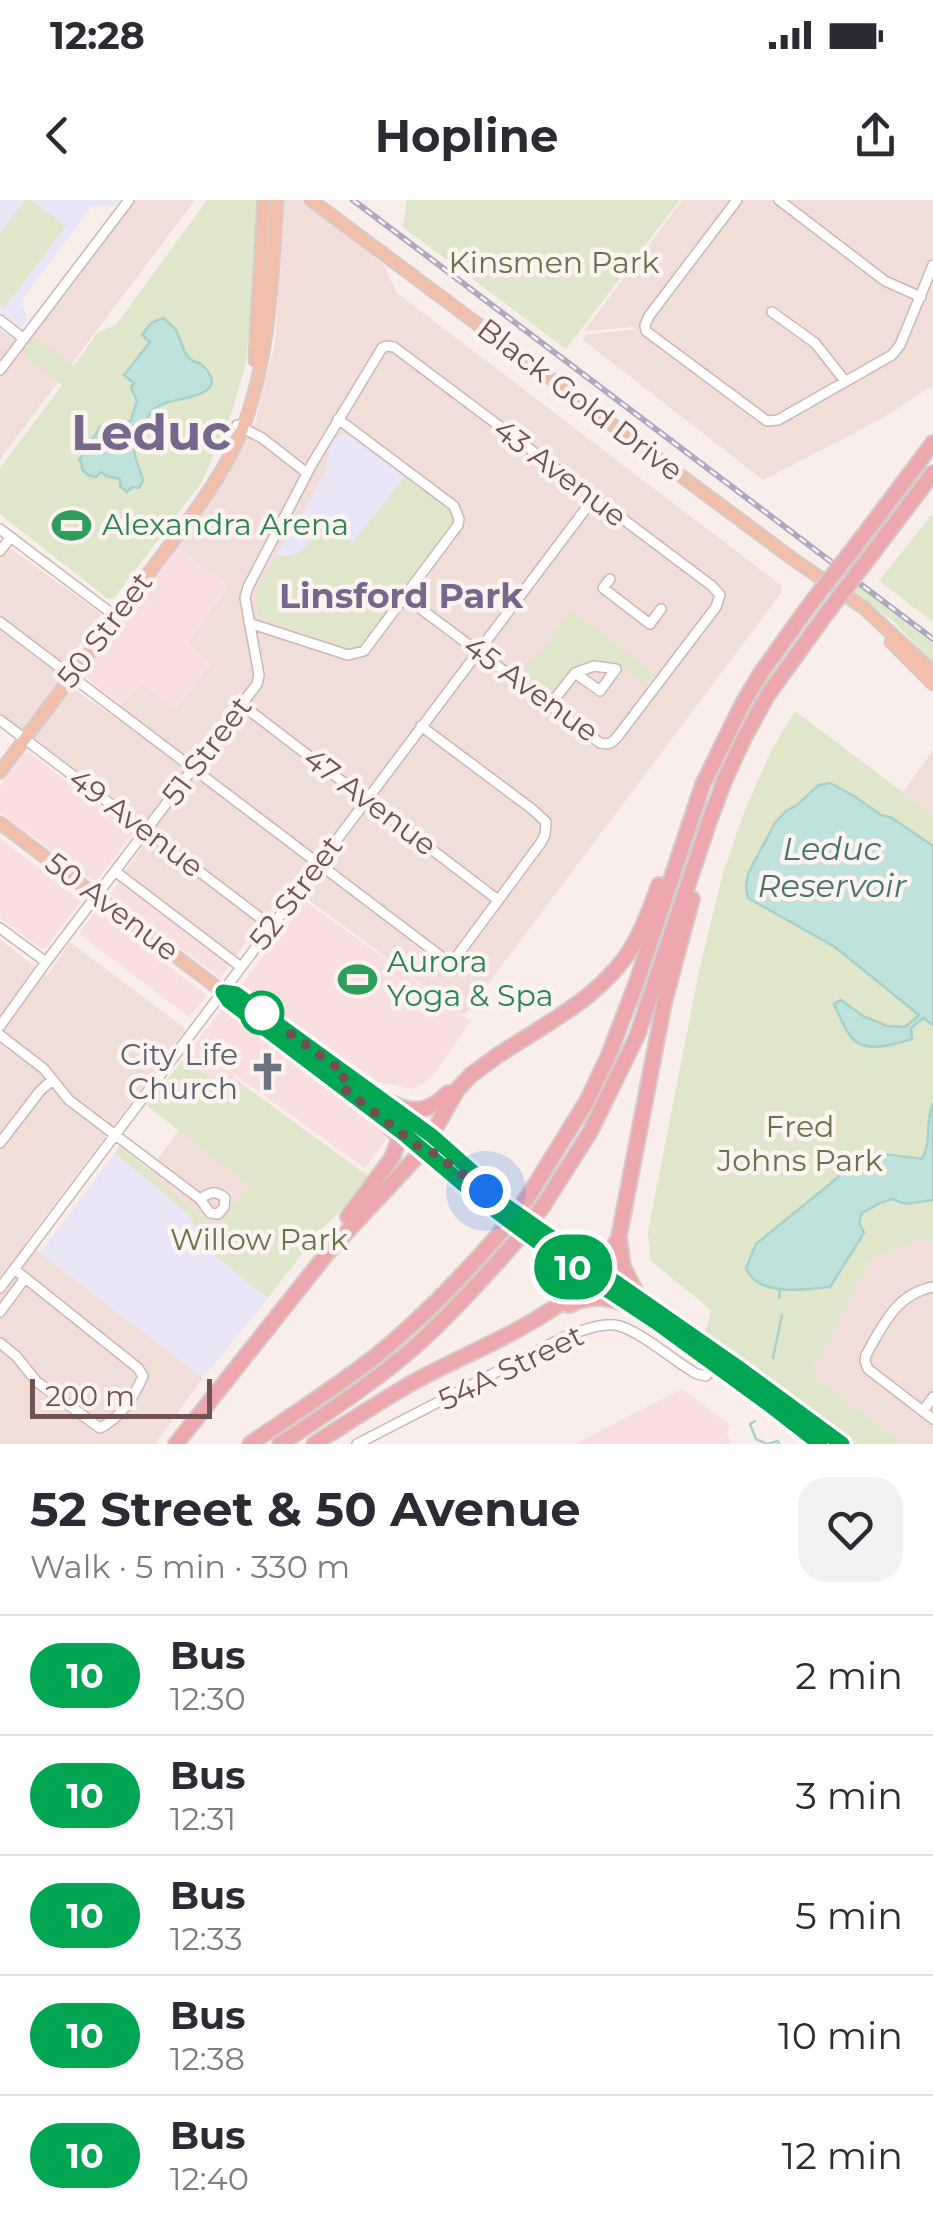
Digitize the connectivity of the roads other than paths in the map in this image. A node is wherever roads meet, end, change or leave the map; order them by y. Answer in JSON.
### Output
{"nodes":[{"id":1,"x":129,"y":200,"type":"edge"},
{"id":2,"x":264,"y":200,"type":"edge"},
{"id":3,"x":277,"y":200,"type":"edge"},
{"id":4,"x":311,"y":200,"type":"edge"},
{"id":5,"x":737,"y":200,"type":"edge"},
{"id":6,"x":779,"y":200,"type":"edge"},
{"id":7,"x":933,"y":265,"type":"edge"},
{"id":8,"x":921,"y":297,"type":"junction"},
{"id":9,"x":772,"y":312,"type":"dead end"},
{"id":10,"x":0,"y":320,"type":"edge"},
{"id":11,"x":23,"y":338,"type":"junction"},
{"id":12,"x":390,"y":346,"type":"joint"},
{"id":13,"x":0,"y":370,"type":"edge"},
{"id":14,"x":844,"y":381,"type":"junction"},
{"id":15,"x":338,"y":419,"type":"junction"},
{"id":16,"x":240,"y":426,"type":"junction"},
{"id":17,"x":933,"y":443,"type":"edge"},
{"id":18,"x":308,"y":473,"type":"junction"},
{"id":19,"x":933,"y":473,"type":"edge"},
{"id":20,"x":593,"y":499,"type":"junction"},
{"id":21,"x":0,"y":529,"type":"edge"},
{"id":22,"x":11,"y":537,"type":"junction"},
{"id":23,"x":0,"y":551,"type":"edge"},
{"id":24,"x":610,"y":578,"type":"dead end"},
{"id":25,"x":406,"y":597,"type":"junction"},
{"id":26,"x":850,"y":600,"type":"junction"},
{"id":27,"x":661,"y":609,"type":"dead end"},
{"id":28,"x":113,"y":614,"type":"junction"},
{"id":29,"x":0,"y":622,"type":"edge"},
{"id":30,"x":249,"y":623,"type":"junction"},
{"id":31,"x":478,"y":651,"type":"junction"},
{"id":32,"x":69,"y":672,"type":"junction"},
{"id":33,"x":933,"y":672,"type":"edge"},
{"id":34,"x":575,"y":673,"type":"dead end"},
{"id":35,"x":933,"y":684,"type":"edge"},
{"id":36,"x":242,"y":704,"type":"junction"},
{"id":37,"x":550,"y":705,"type":"junction"},
{"id":38,"x":0,"y":720,"type":"edge"},
{"id":39,"x":422,"y":726,"type":"junction"},
{"id":40,"x":22,"y":736,"type":"junction"},
{"id":41,"x":609,"y":744,"type":"joint"},
{"id":42,"x":0,"y":759,"type":"edge"},
{"id":43,"x":193,"y":768,"type":"junction"},
{"id":44,"x":0,"y":772,"type":"edge"},
{"id":45,"x":725,"y":779,"type":"junction"},
{"id":46,"x":702,"y":784,"type":"junction"},
{"id":47,"x":366,"y":800,"type":"junction"},
{"id":48,"x":0,"y":823,"type":"edge"},
{"id":49,"x":146,"y":832,"type":"junction"},
{"id":50,"x":319,"y":863,"type":"junction"},
{"id":51,"x":116,"y":872,"type":"junction"},
{"id":52,"x":97,"y":896,"type":"junction"},
{"id":53,"x":498,"y":900,"type":"junction"},
{"id":54,"x":271,"y":926,"type":"junction"},
{"id":55,"x":0,"y":928,"type":"edge"},
{"id":56,"x":46,"y":962,"type":"junction"},
{"id":57,"x":242,"y":966,"type":"junction"},
{"id":58,"x":223,"y":992,"type":"junction"},
{"id":59,"x":0,"y":1026,"type":"edge"},
{"id":60,"x":0,"y":1035,"type":"edge"},
{"id":61,"x":501,"y":1053,"type":"junction"},
{"id":62,"x":52,"y":1080,"type":"junction"},
{"id":63,"x":343,"y":1080,"type":"junction"},
{"id":64,"x":365,"y":1089,"type":"junction"},
{"id":65,"x":379,"y":1115,"type":"junction"},
{"id":66,"x":116,"y":1136,"type":"junction"},
{"id":67,"x":432,"y":1136,"type":"junction"},
{"id":68,"x":0,"y":1143,"type":"edge"},
{"id":69,"x":423,"y":1150,"type":"junction"},
{"id":70,"x":200,"y":1199,"type":"dead end"},
{"id":71,"x":499,"y":1201,"type":"junction"},
{"id":72,"x":619,"y":1236,"type":"junction"},
{"id":73,"x":14,"y":1269,"type":"junction"},
{"id":74,"x":594,"y":1275,"type":"junction"},
{"id":75,"x":25,"y":1278,"type":"junction"},
{"id":76,"x":933,"y":1287,"type":"edge"},
{"id":77,"x":0,"y":1288,"type":"edge"},
{"id":78,"x":636,"y":1303,"type":"junction"},
{"id":79,"x":0,"y":1312,"type":"edge"},
{"id":80,"x":540,"y":1316,"type":"junction"},
{"id":81,"x":0,"y":1343,"type":"edge"},
{"id":82,"x":252,"y":1348,"type":"junction"},
{"id":83,"x":715,"y":1366,"type":"junction"},
{"id":84,"x":933,"y":1398,"type":"edge"},
{"id":85,"x":923,"y":1411,"type":"junction"},
{"id":86,"x":933,"y":1419,"type":"edge"},
{"id":87,"x":176,"y":1444,"type":"edge"},
{"id":88,"x":250,"y":1444,"type":"edge"},
{"id":89,"x":280,"y":1444,"type":"edge"},
{"id":90,"x":314,"y":1444,"type":"edge"},
{"id":91,"x":357,"y":1444,"type":"edge"},
{"id":92,"x":820,"y":1444,"type":"edge"},
{"id":93,"x":842,"y":1444,"type":"edge"}],
"edges":[{"from":1,"to":11,"type":"street"},
{"from":2,"to":16,"type":"main road","name":"50 Street"},
{"from":3,"to":16,"type":"main road","name":"50 Street"},
{"from":4,"to":26,"type":"main road","name":"Black Gold Drive"},
{"from":5,"to":14,"type":"street"},
{"from":6,"to":8,"type":"street"},
{"from":7,"to":8,"type":"street"},
{"from":8,"to":14,"type":"street"},
{"from":9,"to":14,"type":"street"},
{"from":10,"to":11,"type":"street"},
{"from":11,"to":13,"type":"street"},
{"from":12,"to":15,"type":"street","name":"51 Street"},
{"from":12,"to":20,"type":"street","name":"43 Avenue"},
{"from":15,"to":18,"type":"street","name":"51 Street"},
{"from":15,"to":25,"type":"street"},
{"from":16,"to":18,"type":"street"},
{"from":16,"to":28,"type":"main road","name":"50 Street"},
{"from":17,"to":46,"type":"highway","bridge":true},
{"from":18,"to":30,"type":"street","name":"51 Street"},
{"from":19,"to":45,"type":"highway","bridge":true},
{"from":20,"to":31,"type":"street","name":"52 Street"},
{"from":20,"to":41,"type":"street","name":"43 Avenue"},
{"from":21,"to":22,"type":"street"},
{"from":22,"to":23,"type":"street"},
{"from":22,"to":28,"type":"street"},
{"from":24,"to":27,"type":"street"},
{"from":25,"to":30,"type":"street"},
{"from":25,"to":31,"type":"street","name":"45 Avenue"},
{"from":26,"to":33,"type":"main road","name":"Black Gold Drive"},
{"from":26,"to":35,"type":"main road","name":"Black Gold Drive"},
{"from":28,"to":32,"type":"main road","name":"50 Street"},
{"from":29,"to":32,"type":"street"},
{"from":30,"to":36,"type":"street","name":"51 Street"},
{"from":31,"to":37,"type":"street","name":"45 Avenue"},
{"from":31,"to":39,"type":"street","name":"52 Street"},
{"from":32,"to":40,"type":"main road","name":"50 Street"},
{"from":32,"to":43,"type":"street"},
{"from":34,"to":37,"type":"street"},
{"from":36,"to":43,"type":"street","name":"51 Street"},
{"from":36,"to":47,"type":"street","name":"47 Avenue"},
{"from":37,"to":41,"type":"street","name":"45 Avenue"},
{"from":38,"to":40,"type":"street","name":"49 Avenue"},
{"from":39,"to":47,"type":"street","name":"52 Street"},
{"from":39,"to":53,"type":"street"},
{"from":40,"to":42,"type":"main road","name":"50 Street"},
{"from":40,"to":44,"type":"main road","name":"50 Street"},
{"from":40,"to":49,"type":"street","name":"49 Avenue"},
{"from":43,"to":49,"type":"street","name":"51 Street"},
{"from":43,"to":50,"type":"street"},
{"from":45,"to":72,"type":"highway"},
{"from":45,"to":89,"type":"highway","bridge":true},
{"from":46,"to":61,"type":"highway"},
{"from":46,"to":88,"type":"highway","bridge":true},
{"from":47,"to":50,"type":"street","name":"52 Street"},
{"from":47,"to":53,"type":"street","name":"47 Avenue"},
{"from":48,"to":52,"type":"main road","name":"50 Avenue"},
{"from":49,"to":51,"type":"street","name":"51 Street"},
{"from":49,"to":54,"type":"street","name":"49 Avenue"},
{"from":50,"to":53,"type":"street"},
{"from":50,"to":54,"type":"street","name":"52 Street"},
{"from":51,"to":52,"type":"street","name":"51 Street"},
{"from":51,"to":57,"type":"street"},
{"from":52,"to":56,"type":"street","name":"51 Street"},
{"from":52,"to":58,"type":"main road","name":"50 Avenue"},
{"from":54,"to":57,"type":"street","name":"52 Street"},
{"from":55,"to":56,"type":"street"},
{"from":56,"to":59,"type":"street","name":"51 Street"},
{"from":57,"to":58,"type":"street","name":"52 Street"},
{"from":58,"to":63,"type":"main road","name":"50 Avenue"},
{"from":58,"to":66,"type":"street","name":"52 Street"},
{"from":60,"to":62,"type":"street"},
{"from":61,"to":64,"type":"highway"},
{"from":61,"to":67,"type":"highway"},
{"from":62,"to":66,"type":"street"},
{"from":62,"to":68,"type":"street"},
{"from":63,"to":64,"type":"main road","name":"50 Avenue"},
{"from":63,"to":65,"type":"main road","name":"50 Avenue"},
{"from":64,"to":67,"type":"main road","name":"50 Avenue"},
{"from":65,"to":69,"type":"main road","name":"50 Avenue"},
{"from":65,"to":82,"type":"highway"},
{"from":66,"to":70,"type":"street"},
{"from":66,"to":73,"type":"street","name":"52 Street"},
{"from":67,"to":69,"type":"highway"},
{"from":67,"to":71,"type":"main road","name":"50 Avenue"},
{"from":69,"to":71,"type":"main road"},
{"from":69,"to":74,"type":"main road","name":"50 Avenue"},
{"from":69,"to":82,"type":"highway"},
{"from":71,"to":74,"type":"main road","name":"50 Avenue"},
{"from":72,"to":74,"type":"highway"},
{"from":72,"to":78,"type":"highway"},
{"from":73,"to":75,"type":"street"},
{"from":73,"to":77,"type":"street","name":"52 Street"},
{"from":74,"to":78,"type":"main road","name":"50 Avenue"},
{"from":74,"to":80,"type":"highway"},
{"from":75,"to":79,"type":"street"},
{"from":75,"to":81,"type":"street"},
{"from":76,"to":85,"type":"street"},
{"from":78,"to":80,"type":"highway"},
{"from":78,"to":83,"type":"main road","name":"50 Avenue"},
{"from":78,"to":93,"type":"main road","name":"50 Avenue"},
{"from":80,"to":90,"type":"highway"},
{"from":82,"to":87,"type":"highway"},
{"from":83,"to":91,"type":"street","name":"54A Street"},
{"from":83,"to":92,"type":"main road","name":"50 Avenue"},
{"from":84,"to":85,"type":"street"},
{"from":85,"to":86,"type":"street"}]}
